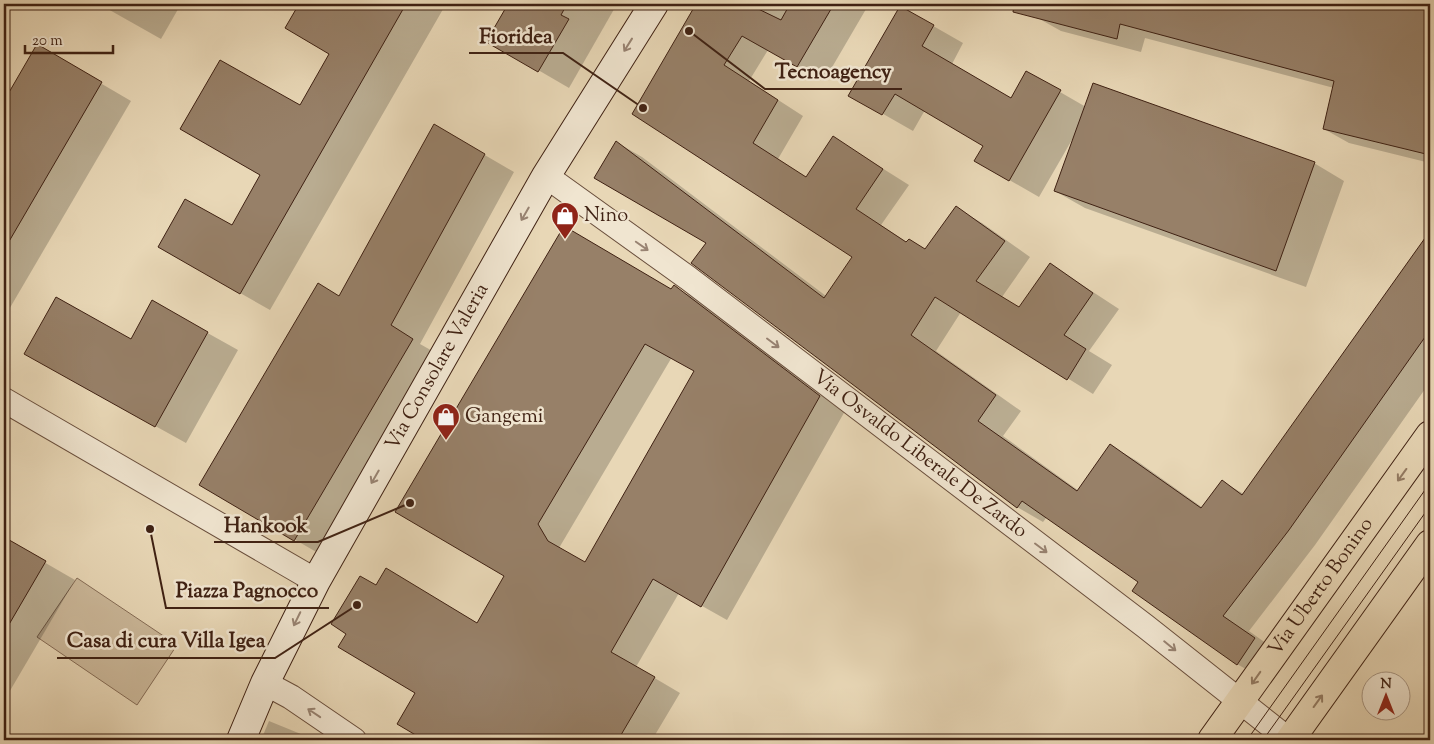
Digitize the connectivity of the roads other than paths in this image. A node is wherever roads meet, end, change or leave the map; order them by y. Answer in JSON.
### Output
{"nodes":[{"id":1,"x":654,"y":4,"type":"edge"},
{"id":2,"x":546,"y":176,"type":"junction"},
{"id":3,"x":4,"y":400,"type":"edge"},
{"id":4,"x":1430,"y":435,"type":"edge"},
{"id":5,"x":1430,"y":544,"type":"edge"},
{"id":6,"x":316,"y":581,"type":"junction"},
{"id":7,"x":265,"y":683,"type":"junction"},
{"id":8,"x":1239,"y":702,"type":"junction"},
{"id":9,"x":240,"y":740,"type":"edge"},
{"id":10,"x":354,"y":740,"type":"edge"},
{"id":11,"x":1212,"y":740,"type":"edge"},
{"id":12,"x":1289,"y":740,"type":"edge"}],
"edges":[{"from":1,"to":2,"type":"main road","name":"Via Consolare Valeria","one_way":true},
{"from":2,"to":6,"type":"main road","name":"Via Consolare Valeria","one_way":true},
{"from":2,"to":8,"type":"street","name":"Via Osvaldo Liberale De Zardo","one_way":true},
{"from":3,"to":6,"type":"street"},
{"from":4,"to":8,"type":"main road","name":"Via Uberto Bonino","one_way":true},
{"from":12,"to":5,"type":"main road","one_way":true},
{"from":6,"to":7,"type":"main road","name":"Via Consolare Valeria","one_way":true},
{"from":7,"to":9,"type":"main road","name":"Via Consolare Valeria"},
{"from":10,"to":7,"type":"street","one_way":true},
{"from":8,"to":11,"type":"main road","name":"Via Uberto Bonino"},
{"from":8,"to":12,"type":"street","name":"Via Osvaldo Liberale De Zardo"}]}
